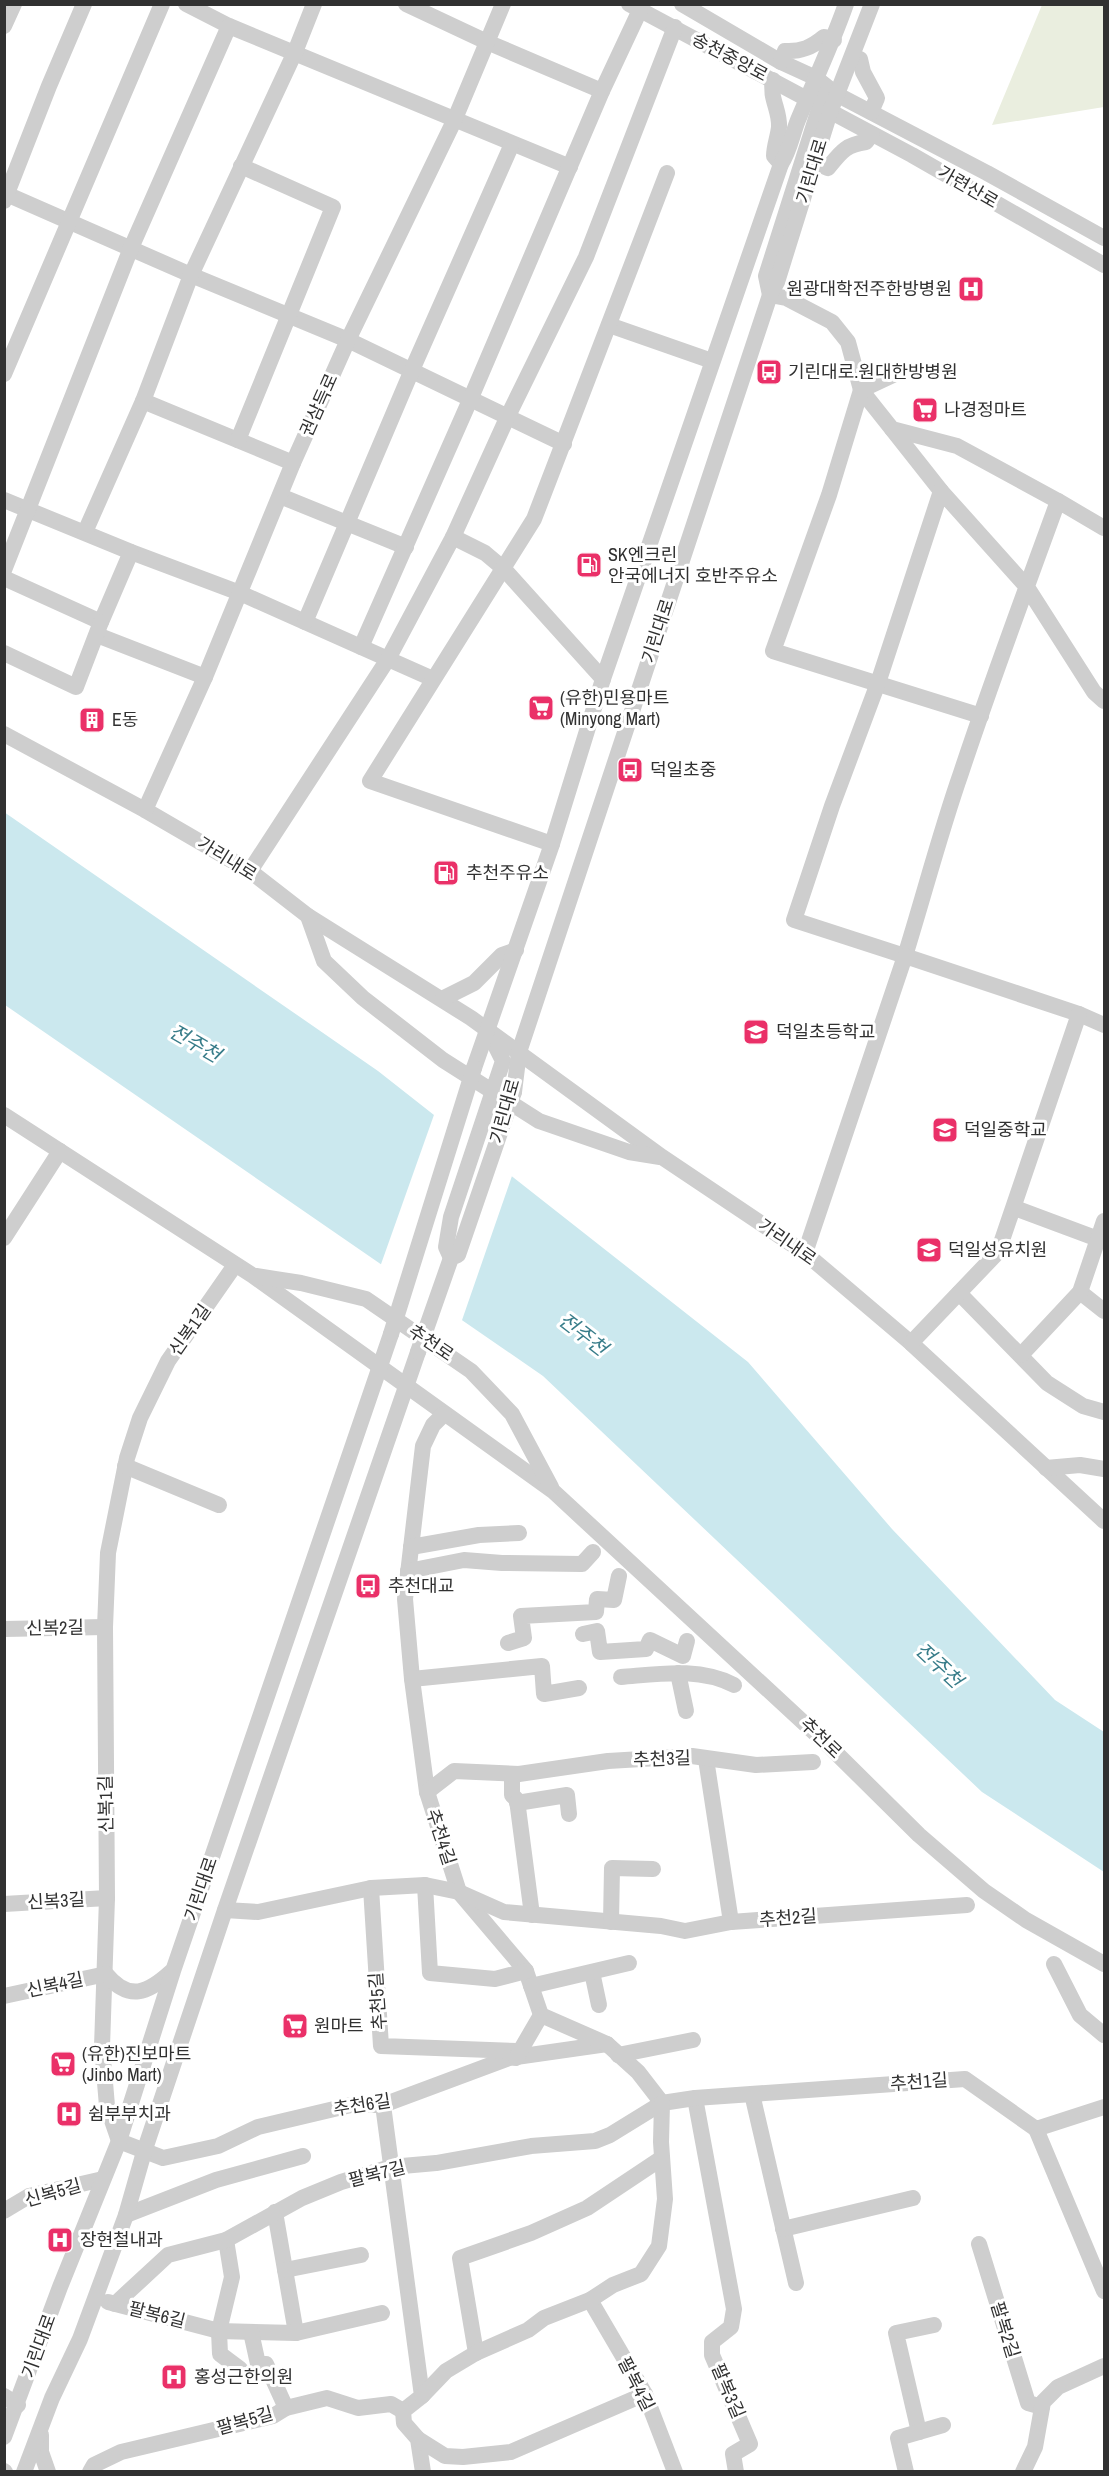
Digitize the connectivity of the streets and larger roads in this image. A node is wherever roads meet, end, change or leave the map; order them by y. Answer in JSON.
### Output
{"nodes":[{"id":1,"x":14,"y":4,"type":"edge"},
{"id":2,"x":84,"y":4,"type":"edge"},
{"id":3,"x":162,"y":4,"type":"edge"},
{"id":4,"x":186,"y":4,"type":"edge"},
{"id":5,"x":314,"y":4,"type":"edge"},
{"id":6,"x":406,"y":4,"type":"edge"},
{"id":7,"x":503,"y":4,"type":"edge"},
{"id":8,"x":682,"y":4,"type":"edge"},
{"id":9,"x":846,"y":4,"type":"edge"},
{"id":10,"x":872,"y":4,"type":"edge"},
{"id":11,"x":634,"y":7,"type":"edge"},
{"id":12,"x":4,"y":26,"type":"edge"},
{"id":13,"x":229,"y":26,"type":"junction"},
{"id":14,"x":675,"y":27,"type":"junction"},
{"id":15,"x":693,"y":36,"type":"junction"},
{"id":16,"x":834,"y":40,"type":"junction"},
{"id":17,"x":487,"y":42,"type":"junction"},
{"id":18,"x":295,"y":52,"type":"junction"},
{"id":19,"x":852,"y":56,"type":"junction"},
{"id":20,"x":782,"y":62,"type":"junction"},
{"id":21,"x":773,"y":80,"type":"junction"},
{"id":22,"x":602,"y":91,"type":"junction"},
{"id":23,"x":820,"y":96,"type":"junction"},
{"id":24,"x":871,"y":112,"type":"junction"},
{"id":25,"x":453,"y":121,"type":"junction"},
{"id":26,"x":872,"y":134,"type":"junction"},
{"id":27,"x":512,"y":144,"type":"junction"},
{"id":28,"x":816,"y":163,"type":"junction"},
{"id":29,"x":781,"y":164,"type":"junction"},
{"id":30,"x":241,"y":166,"type":"junction"},
{"id":31,"x":570,"y":167,"type":"junction"},
{"id":32,"x":667,"y":173,"type":"dead end"},
{"id":33,"x":6,"y":196,"type":"edge"},
{"id":34,"x":69,"y":221,"type":"junction"},
{"id":35,"x":1104,"y":238,"type":"edge"},
{"id":36,"x":131,"y":248,"type":"junction"},
{"id":37,"x":1104,"y":265,"type":"edge"},
{"id":38,"x":191,"y":275,"type":"junction"},
{"id":39,"x":770,"y":295,"type":"junction"},
{"id":40,"x":290,"y":317,"type":"junction"},
{"id":41,"x":609,"y":325,"type":"junction"},
{"id":42,"x":348,"y":340,"type":"junction"},
{"id":43,"x":712,"y":361,"type":"junction"},
{"id":44,"x":412,"y":369,"type":"junction"},
{"id":45,"x":4,"y":374,"type":"edge"},
{"id":46,"x":893,"y":375,"type":"dead end"},
{"id":47,"x":861,"y":390,"type":"junction"},
{"id":48,"x":470,"y":400,"type":"junction"},
{"id":49,"x":143,"y":401,"type":"junction"},
{"id":50,"x":507,"y":418,"type":"junction"},
{"id":51,"x":892,"y":429,"type":"junction"},
{"id":52,"x":238,"y":440,"type":"junction"},
{"id":53,"x":564,"y":444,"type":"junction"},
{"id":54,"x":293,"y":463,"type":"junction"},
{"id":55,"x":941,"y":491,"type":"junction"},
{"id":56,"x":280,"y":496,"type":"junction"},
{"id":57,"x":4,"y":500,"type":"edge"},
{"id":58,"x":1058,"y":501,"type":"junction"},
{"id":59,"x":27,"y":509,"type":"junction"},
{"id":60,"x":347,"y":524,"type":"junction"},
{"id":61,"x":1104,"y":528,"type":"edge"},
{"id":62,"x":85,"y":532,"type":"junction"},
{"id":63,"x":453,"y":537,"type":"junction"},
{"id":64,"x":406,"y":547,"type":"junction"},
{"id":65,"x":131,"y":552,"type":"junction"},
{"id":66,"x":504,"y":569,"type":"junction"},
{"id":67,"x":4,"y":570,"type":"edge"},
{"id":68,"x":4,"y":578,"type":"edge"},
{"id":69,"x":1027,"y":587,"type":"junction"},
{"id":70,"x":240,"y":593,"type":"junction"},
{"id":71,"x":305,"y":622,"type":"junction"},
{"id":72,"x":99,"y":628,"type":"junction"},
{"id":73,"x":361,"y":647,"type":"junction"},
{"id":74,"x":4,"y":653,"type":"edge"},
{"id":75,"x":388,"y":660,"type":"junction"},
{"id":76,"x":205,"y":677,"type":"junction"},
{"id":77,"x":433,"y":679,"type":"junction"},
{"id":78,"x":603,"y":679,"type":"junction"},
{"id":79,"x":878,"y":683,"type":"junction"},
{"id":80,"x":1104,"y":700,"type":"edge"},
{"id":81,"x":981,"y":716,"type":"junction"},
{"id":82,"x":4,"y":734,"type":"edge"},
{"id":83,"x":145,"y":810,"type":"junction"},
{"id":84,"x":552,"y":844,"type":"junction"},
{"id":85,"x":250,"y":871,"type":"junction"},
{"id":86,"x":308,"y":916,"type":"junction"},
{"id":87,"x":516,"y":950,"type":"junction"},
{"id":88,"x":905,"y":957,"type":"junction"},
{"id":89,"x":441,"y":999,"type":"junction"},
{"id":90,"x":1079,"y":1014,"type":"junction"},
{"id":91,"x":1104,"y":1025,"type":"edge"},
{"id":92,"x":488,"y":1029,"type":"junction"},
{"id":93,"x":519,"y":1052,"type":"junction"},
{"id":94,"x":4,"y":1115,"type":"edge"},
{"id":95,"x":60,"y":1151,"type":"junction"},
{"id":96,"x":662,"y":1157,"type":"junction"},
{"id":97,"x":1015,"y":1208,"type":"junction"},
{"id":98,"x":1104,"y":1221,"type":"edge"},
{"id":99,"x":4,"y":1238,"type":"edge"},
{"id":100,"x":1101,"y":1238,"type":"edge"},
{"id":101,"x":805,"y":1253,"type":"junction"},
{"id":102,"x":451,"y":1258,"type":"junction"},
{"id":103,"x":235,"y":1265,"type":"junction"},
{"id":104,"x":252,"y":1275,"type":"junction"},
{"id":105,"x":1080,"y":1292,"type":"junction"},
{"id":106,"x":959,"y":1293,"type":"junction"},
{"id":107,"x":1104,"y":1311,"type":"edge"},
{"id":108,"x":911,"y":1343,"type":"junction"},
{"id":109,"x":1021,"y":1355,"type":"junction"},
{"id":110,"x":379,"y":1366,"type":"junction"},
{"id":111,"x":406,"y":1386,"type":"junction"},
{"id":112,"x":1104,"y":1412,"type":"edge"},
{"id":113,"x":439,"y":1420,"type":"junction"},
{"id":114,"x":126,"y":1466,"type":"junction"},
{"id":115,"x":1046,"y":1468,"type":"junction"},
{"id":116,"x":1104,"y":1469,"type":"edge"},
{"id":117,"x":553,"y":1491,"type":"junction"},
{"id":118,"x":219,"y":1505,"type":"dead end"},
{"id":119,"x":1104,"y":1521,"type":"edge"},
{"id":120,"x":519,"y":1533,"type":"dead end"},
{"id":121,"x":411,"y":1547,"type":"junction"},
{"id":122,"x":593,"y":1552,"type":"dead end"},
{"id":123,"x":408,"y":1571,"type":"junction"},
{"id":124,"x":620,"y":1576,"type":"dead end"},
{"id":125,"x":105,"y":1627,"type":"junction"},
{"id":126,"x":4,"y":1629,"type":"edge"},
{"id":127,"x":583,"y":1634,"type":"dead end"},
{"id":128,"x":687,"y":1641,"type":"dead end"},
{"id":129,"x":508,"y":1642,"type":"dead end"},
{"id":130,"x":678,"y":1672,"type":"junction"},
{"id":131,"x":621,"y":1677,"type":"dead end"},
{"id":132,"x":412,"y":1679,"type":"junction"},
{"id":133,"x":734,"y":1685,"type":"dead end"},
{"id":134,"x":579,"y":1688,"type":"dead end"},
{"id":135,"x":686,"y":1711,"type":"dead end"},
{"id":136,"x":706,"y":1759,"type":"junction"},
{"id":137,"x":813,"y":1762,"type":"dead end"},
{"id":138,"x":512,"y":1774,"type":"junction"},
{"id":139,"x":427,"y":1792,"type":"junction"},
{"id":140,"x":517,"y":1803,"type":"junction"},
{"id":141,"x":569,"y":1814,"type":"dead end"},
{"id":142,"x":653,"y":1869,"type":"dead end"},
{"id":143,"x":425,"y":1885,"type":"junction"},
{"id":144,"x":371,"y":1888,"type":"junction"},
{"id":145,"x":459,"y":1892,"type":"junction"},
{"id":146,"x":107,"y":1898,"type":"junction"},
{"id":147,"x":4,"y":1904,"type":"edge"},
{"id":148,"x":967,"y":1905,"type":"dead end"},
{"id":149,"x":225,"y":1910,"type":"junction"},
{"id":150,"x":532,"y":1915,"type":"junction"},
{"id":151,"x":611,"y":1922,"type":"junction"},
{"id":152,"x":731,"y":1922,"type":"junction"},
{"id":153,"x":629,"y":1963,"type":"dead end"},
{"id":154,"x":1054,"y":1964,"type":"dead end"},
{"id":155,"x":1104,"y":1964,"type":"edge"},
{"id":156,"x":173,"y":1971,"type":"junction"},
{"id":157,"x":592,"y":1972,"type":"junction"},
{"id":158,"x":106,"y":1974,"type":"junction"},
{"id":159,"x":528,"y":1978,"type":"junction"},
{"id":160,"x":4,"y":1996,"type":"edge"},
{"id":161,"x":599,"y":2005,"type":"dead end"},
{"id":162,"x":542,"y":2015,"type":"junction"},
{"id":163,"x":1104,"y":2035,"type":"edge"},
{"id":164,"x":693,"y":2040,"type":"dead end"},
{"id":165,"x":613,"y":2050,"type":"junction"},
{"id":166,"x":518,"y":2054,"type":"junction"},
{"id":167,"x":752,"y":2094,"type":"junction"},
{"id":168,"x":695,"y":2098,"type":"junction"},
{"id":169,"x":662,"y":2103,"type":"junction"},
{"id":170,"x":383,"y":2105,"type":"junction"},
{"id":171,"x":1104,"y":2107,"type":"edge"},
{"id":172,"x":1036,"y":2129,"type":"junction"},
{"id":173,"x":119,"y":2141,"type":"junction"},
{"id":174,"x":144,"y":2152,"type":"junction"},
{"id":175,"x":303,"y":2156,"type":"dead end"},
{"id":176,"x":663,"y":2158,"type":"junction"},
{"id":177,"x":391,"y":2167,"type":"junction"},
{"id":178,"x":104,"y":2179,"type":"junction"},
{"id":179,"x":913,"y":2198,"type":"dead end"},
{"id":180,"x":4,"y":2211,"type":"edge"},
{"id":181,"x":275,"y":2212,"type":"junction"},
{"id":182,"x":126,"y":2215,"type":"junction"},
{"id":183,"x":783,"y":2229,"type":"junction"},
{"id":184,"x":226,"y":2240,"type":"junction"},
{"id":185,"x":979,"y":2244,"type":"dead end"},
{"id":186,"x":361,"y":2255,"type":"dead end"},
{"id":187,"x":285,"y":2270,"type":"junction"},
{"id":188,"x":796,"y":2283,"type":"dead end"},
{"id":189,"x":1104,"y":2291,"type":"edge"},
{"id":190,"x":96,"y":2298,"type":"junction"},
{"id":191,"x":590,"y":2300,"type":"junction"},
{"id":192,"x":115,"y":2304,"type":"junction"},
{"id":193,"x":382,"y":2313,"type":"dead end"},
{"id":194,"x":934,"y":2325,"type":"dead end"},
{"id":195,"x":219,"y":2331,"type":"junction"},
{"id":196,"x":251,"y":2332,"type":"junction"},
{"id":197,"x":296,"y":2333,"type":"junction"},
{"id":198,"x":476,"y":2353,"type":"junction"},
{"id":199,"x":1104,"y":2366,"type":"edge"},
{"id":200,"x":240,"y":2369,"type":"dead end"},
{"id":201,"x":645,"y":2394,"type":"junction"},
{"id":202,"x":422,"y":2396,"type":"junction"},
{"id":203,"x":11,"y":2401,"type":"edge"},
{"id":204,"x":1042,"y":2407,"type":"junction"},
{"id":205,"x":286,"y":2408,"type":"junction"},
{"id":206,"x":403,"y":2411,"type":"junction"},
{"id":207,"x":943,"y":2425,"type":"dead end"},
{"id":208,"x":40,"y":2432,"type":"junction"},
{"id":209,"x":919,"y":2432,"type":"junction"},
{"id":210,"x":4,"y":2437,"type":"edge"},
{"id":211,"x":418,"y":2439,"type":"junction"},
{"id":212,"x":24,"y":2472,"type":"edge"},
{"id":213,"x":48,"y":2472,"type":"edge"},
{"id":214,"x":90,"y":2472,"type":"edge"},
{"id":215,"x":423,"y":2472,"type":"edge"},
{"id":216,"x":675,"y":2472,"type":"edge"},
{"id":217,"x":736,"y":2472,"type":"edge"},
{"id":218,"x":906,"y":2472,"type":"edge"},
{"id":219,"x":1023,"y":2472,"type":"edge"}],
"edges":[{"from":1,"to":12,"type":"street"},
{"from":2,"to":33,"type":"street"},
{"from":3,"to":34,"type":"street"},
{"from":4,"to":13,"type":"street"},
{"from":5,"to":18,"type":"street"},
{"from":6,"to":17,"type":"street"},
{"from":7,"to":17,"type":"street","name":"권삼득로"},
{"from":8,"to":20,"type":"street","name":"송천중앙로"},
{"from":9,"to":16,"type":"street","name":"기린대로"},
{"from":10,"to":19,"type":"street","name":"기린대로"},
{"from":11,"to":14,"type":"street","name":"송천중앙로"},
{"from":11,"to":22,"type":"street"},
{"from":13,"to":18,"type":"street"},
{"from":13,"to":36,"type":"street"},
{"from":14,"to":15,"type":"street","name":"송천중앙로"},
{"from":14,"to":50,"type":"street"},
{"from":15,"to":21,"type":"street","name":"송천중앙로"},
{"from":15,"to":23,"type":"street"},
{"from":16,"to":20,"type":"street"},
{"from":16,"to":23,"type":"street","name":"기린대로"},
{"from":17,"to":22,"type":"street"},
{"from":17,"to":25,"type":"street","name":"권삼득로"},
{"from":18,"to":25,"type":"street"},
{"from":18,"to":30,"type":"street"},
{"from":19,"to":23,"type":"street","name":"기린대로"},
{"from":19,"to":24,"type":"street"},
{"from":20,"to":23,"type":"street","name":"송천중앙로"},
{"from":21,"to":23,"type":"street","name":"송천중앙로"},
{"from":21,"to":29,"type":"street"},
{"from":22,"to":31,"type":"street"},
{"from":23,"to":24,"type":"street","name":"가련산로"},
{"from":23,"to":26,"type":"street","name":"가련산로"},
{"from":23,"to":28,"type":"street","name":"기린대로"},
{"from":23,"to":29,"type":"street","name":"기린대로"},
{"from":23,"to":39,"type":"street"},
{"from":24,"to":35,"type":"street","name":"가련산로"},
{"from":25,"to":27,"type":"street"},
{"from":25,"to":42,"type":"street","name":"권삼득로"},
{"from":26,"to":28,"type":"street"},
{"from":26,"to":37,"type":"street","name":"가련산로"},
{"from":27,"to":31,"type":"street"},
{"from":27,"to":44,"type":"street"},
{"from":28,"to":39,"type":"street","name":"기린대로"},
{"from":29,"to":43,"type":"street","name":"기린대로"},
{"from":30,"to":38,"type":"street"},
{"from":30,"to":40,"type":"street"},
{"from":31,"to":48,"type":"street"},
{"from":32,"to":41,"type":"street"},
{"from":33,"to":34,"type":"street"},
{"from":34,"to":36,"type":"street"},
{"from":34,"to":45,"type":"street"},
{"from":36,"to":38,"type":"street"},
{"from":36,"to":59,"type":"street"},
{"from":38,"to":40,"type":"street"},
{"from":38,"to":49,"type":"street"},
{"from":39,"to":47,"type":"street"},
{"from":39,"to":93,"type":"street","name":"기린대로"},
{"from":40,"to":42,"type":"street"},
{"from":40,"to":52,"type":"street"},
{"from":41,"to":43,"type":"street"},
{"from":41,"to":53,"type":"street"},
{"from":42,"to":44,"type":"street"},
{"from":42,"to":54,"type":"street","name":"권삼득로"},
{"from":43,"to":78,"type":"street","name":"기린대로"},
{"from":44,"to":48,"type":"street"},
{"from":44,"to":60,"type":"street"},
{"from":46,"to":47,"type":"street"},
{"from":47,"to":51,"type":"street"},
{"from":47,"to":79,"type":"street"},
{"from":48,"to":50,"type":"street"},
{"from":48,"to":64,"type":"street"},
{"from":49,"to":52,"type":"street"},
{"from":49,"to":62,"type":"street"},
{"from":50,"to":53,"type":"street"},
{"from":50,"to":63,"type":"street"},
{"from":51,"to":55,"type":"street"},
{"from":51,"to":58,"type":"street"},
{"from":52,"to":54,"type":"street"},
{"from":53,"to":66,"type":"street"},
{"from":54,"to":56,"type":"street","name":"권삼득로"},
{"from":55,"to":69,"type":"street"},
{"from":55,"to":79,"type":"street"},
{"from":56,"to":60,"type":"street"},
{"from":56,"to":70,"type":"street","name":"권삼득로"},
{"from":57,"to":59,"type":"street"},
{"from":58,"to":61,"type":"street"},
{"from":58,"to":69,"type":"street"},
{"from":59,"to":62,"type":"street"},
{"from":59,"to":67,"type":"street"},
{"from":60,"to":64,"type":"street"},
{"from":60,"to":71,"type":"street"},
{"from":62,"to":65,"type":"street"},
{"from":63,"to":66,"type":"street"},
{"from":63,"to":75,"type":"street"},
{"from":64,"to":73,"type":"street"},
{"from":65,"to":70,"type":"street"},
{"from":65,"to":72,"type":"street"},
{"from":66,"to":77,"type":"street"},
{"from":66,"to":78,"type":"street"},
{"from":68,"to":72,"type":"street"},
{"from":69,"to":80,"type":"street"},
{"from":69,"to":81,"type":"street"},
{"from":70,"to":71,"type":"street"},
{"from":70,"to":76,"type":"street","name":"권삼득로"},
{"from":71,"to":73,"type":"street"},
{"from":72,"to":74,"type":"street"},
{"from":72,"to":76,"type":"street"},
{"from":73,"to":75,"type":"street"},
{"from":75,"to":77,"type":"street"},
{"from":75,"to":85,"type":"street"},
{"from":76,"to":83,"type":"street","name":"권삼득로"},
{"from":77,"to":84,"type":"street"},
{"from":78,"to":84,"type":"street","name":"기린대로"},
{"from":79,"to":81,"type":"street"},
{"from":79,"to":88,"type":"street"},
{"from":81,"to":88,"type":"street"},
{"from":82,"to":83,"type":"street","name":"가리내로"},
{"from":83,"to":85,"type":"street","name":"가리내로"},
{"from":84,"to":87,"type":"street","name":"기린대로"},
{"from":85,"to":86,"type":"street","name":"가리내로"},
{"from":86,"to":89,"type":"street","name":"가리내로"},
{"from":86,"to":96,"type":"street"},
{"from":87,"to":89,"type":"street"},
{"from":87,"to":92,"type":"street","name":"기린대로"},
{"from":88,"to":90,"type":"street"},
{"from":88,"to":101,"type":"street"},
{"from":89,"to":92,"type":"street","name":"가리내로"},
{"from":90,"to":91,"type":"street"},
{"from":90,"to":97,"type":"street"},
{"from":92,"to":93,"type":"street","name":"가리내로"},
{"from":92,"to":102,"type":"street","name":"기린대로","bridge":true},
{"from":92,"to":110,"type":"street","name":"기린대로","bridge":true},
{"from":93,"to":96,"type":"street","name":"가리내로"},
{"from":93,"to":102,"type":"street","name":"기린대로","bridge":true},
{"from":94,"to":95,"type":"street","name":"추천로"},
{"from":95,"to":99,"type":"street"},
{"from":95,"to":103,"type":"street","name":"추천로"},
{"from":96,"to":101,"type":"street","name":"가리내로"},
{"from":97,"to":100,"type":"street"},
{"from":97,"to":106,"type":"street"},
{"from":98,"to":100,"type":"street"},
{"from":100,"to":105,"type":"street"},
{"from":101,"to":108,"type":"street","name":"가리내로"},
{"from":102,"to":111,"type":"street","name":"기린대로","bridge":true},
{"from":103,"to":104,"type":"street","name":"추천로"},
{"from":103,"to":114,"type":"street","name":"신복1길"},
{"from":104,"to":110,"type":"street","name":"추천로"},
{"from":104,"to":117,"type":"street","name":"추천로"},
{"from":105,"to":107,"type":"street"},
{"from":105,"to":109,"type":"street"},
{"from":106,"to":108,"type":"street"},
{"from":106,"to":109,"type":"street"},
{"from":108,"to":115,"type":"street","name":"가리내로"},
{"from":109,"to":112,"type":"street"},
{"from":110,"to":111,"type":"street","name":"추천로"},
{"from":110,"to":156,"type":"street","name":"기린대로"},
{"from":111,"to":113,"type":"street","name":"추천로"},
{"from":111,"to":149,"type":"street","name":"기린대로"},
{"from":113,"to":117,"type":"street","name":"추천로"},
{"from":113,"to":121,"type":"street","name":"추천4길"},
{"from":114,"to":118,"type":"street"},
{"from":114,"to":125,"type":"street","name":"신복1길"},
{"from":115,"to":116,"type":"street"},
{"from":115,"to":119,"type":"street","name":"가리내로"},
{"from":117,"to":155,"type":"street","name":"추천로"},
{"from":120,"to":121,"type":"street"},
{"from":121,"to":123,"type":"street","name":"추천4길"},
{"from":122,"to":123,"type":"street"},
{"from":123,"to":132,"type":"street","name":"추천4길"},
{"from":124,"to":129,"type":"street"},
{"from":125,"to":126,"type":"street","name":"신복2길"},
{"from":125,"to":146,"type":"street","name":"신복1길"},
{"from":127,"to":128,"type":"street"},
{"from":130,"to":131,"type":"street"},
{"from":130,"to":133,"type":"street"},
{"from":130,"to":135,"type":"street"},
{"from":132,"to":134,"type":"street"},
{"from":132,"to":139,"type":"street","name":"추천4길"},
{"from":136,"to":137,"type":"street","name":"추천3길"},
{"from":136,"to":138,"type":"street","name":"추천3길"},
{"from":136,"to":152,"type":"street"},
{"from":138,"to":139,"type":"street","name":"추천3길"},
{"from":138,"to":140,"type":"street"},
{"from":139,"to":145,"type":"street","name":"추천4길"},
{"from":140,"to":141,"type":"street"},
{"from":140,"to":150,"type":"street"},
{"from":142,"to":151,"type":"street"},
{"from":143,"to":144,"type":"street"},
{"from":143,"to":145,"type":"street"},
{"from":143,"to":159,"type":"street"},
{"from":144,"to":149,"type":"street"},
{"from":144,"to":166,"type":"street","name":"추천5길"},
{"from":145,"to":150,"type":"street","name":"추천2길"},
{"from":145,"to":159,"type":"street","name":"추천4길"},
{"from":146,"to":147,"type":"street","name":"신복3길"},
{"from":146,"to":158,"type":"street","name":"신복1길"},
{"from":148,"to":152,"type":"street","name":"추천2길"},
{"from":149,"to":174,"type":"street","name":"기린대로"},
{"from":150,"to":151,"type":"street","name":"추천2길"},
{"from":151,"to":152,"type":"street","name":"추천2길"},
{"from":153,"to":157,"type":"street"},
{"from":154,"to":163,"type":"street"},
{"from":156,"to":158,"type":"street"},
{"from":156,"to":173,"type":"street","name":"기린대로"},
{"from":157,"to":159,"type":"street"},
{"from":157,"to":161,"type":"street"},
{"from":158,"to":160,"type":"street","name":"신복4길"},
{"from":158,"to":173,"type":"street","name":"신복1길"},
{"from":159,"to":162,"type":"street","name":"추천4길"},
{"from":162,"to":165,"type":"street"},
{"from":162,"to":166,"type":"street"},
{"from":164,"to":165,"type":"street"},
{"from":165,"to":166,"type":"street","name":"추천6길"},
{"from":165,"to":169,"type":"street"},
{"from":166,"to":170,"type":"street","name":"추천6길"},
{"from":167,"to":168,"type":"street","name":"추천1길"},
{"from":167,"to":172,"type":"street","name":"추천1길"},
{"from":167,"to":183,"type":"street"},
{"from":168,"to":169,"type":"street","name":"추천1길"},
{"from":168,"to":217,"type":"street","name":"팔복3길"},
{"from":169,"to":176,"type":"street"},
{"from":169,"to":177,"type":"street","name":"팔복7길"},
{"from":170,"to":174,"type":"street","name":"추천6길"},
{"from":170,"to":177,"type":"street"},
{"from":171,"to":172,"type":"street"},
{"from":172,"to":189,"type":"street"},
{"from":173,"to":174,"type":"street","name":"추천6길"},
{"from":173,"to":178,"type":"street","name":"기린대로"},
{"from":174,"to":182,"type":"street","name":"기린대로"},
{"from":175,"to":182,"type":"street"},
{"from":176,"to":191,"type":"street"},
{"from":176,"to":198,"type":"street"},
{"from":177,"to":181,"type":"street","name":"팔복7길"},
{"from":177,"to":202,"type":"street"},
{"from":178,"to":180,"type":"street","name":"신복5길"},
{"from":178,"to":203,"type":"street","name":"기린대로"},
{"from":179,"to":183,"type":"street"},
{"from":181,"to":184,"type":"street","name":"팔복7길"},
{"from":181,"to":187,"type":"street"},
{"from":182,"to":190,"type":"street","name":"기린대로"},
{"from":183,"to":188,"type":"street"},
{"from":184,"to":192,"type":"street","name":"팔복7길"},
{"from":184,"to":195,"type":"street"},
{"from":185,"to":204,"type":"street","name":"팔복2길"},
{"from":186,"to":187,"type":"street"},
{"from":187,"to":197,"type":"street"},
{"from":190,"to":192,"type":"street","name":"팔복6길"},
{"from":190,"to":208,"type":"street","name":"기린대로"},
{"from":191,"to":198,"type":"street"},
{"from":191,"to":201,"type":"street","name":"팔복4길"},
{"from":192,"to":195,"type":"street","name":"팔복6길"},
{"from":193,"to":197,"type":"street","name":"팔복6길"},
{"from":194,"to":209,"type":"street"},
{"from":195,"to":196,"type":"street","name":"팔복6길"},
{"from":195,"to":200,"type":"street"},
{"from":196,"to":197,"type":"street","name":"팔복6길"},
{"from":196,"to":205,"type":"street"},
{"from":198,"to":202,"type":"street"},
{"from":199,"to":204,"type":"street"},
{"from":201,"to":211,"type":"street"},
{"from":201,"to":216,"type":"street","name":"팔복4길"},
{"from":202,"to":206,"type":"street"},
{"from":203,"to":210,"type":"street","name":"기린대로"},
{"from":204,"to":219,"type":"street"},
{"from":205,"to":206,"type":"street","name":"팔복5길"},
{"from":205,"to":214,"type":"street","name":"팔복5길"},
{"from":206,"to":211,"type":"street"},
{"from":207,"to":209,"type":"street"},
{"from":208,"to":212,"type":"street","name":"기린대로"},
{"from":208,"to":213,"type":"street"},
{"from":209,"to":218,"type":"street"},
{"from":211,"to":215,"type":"street"}]}
